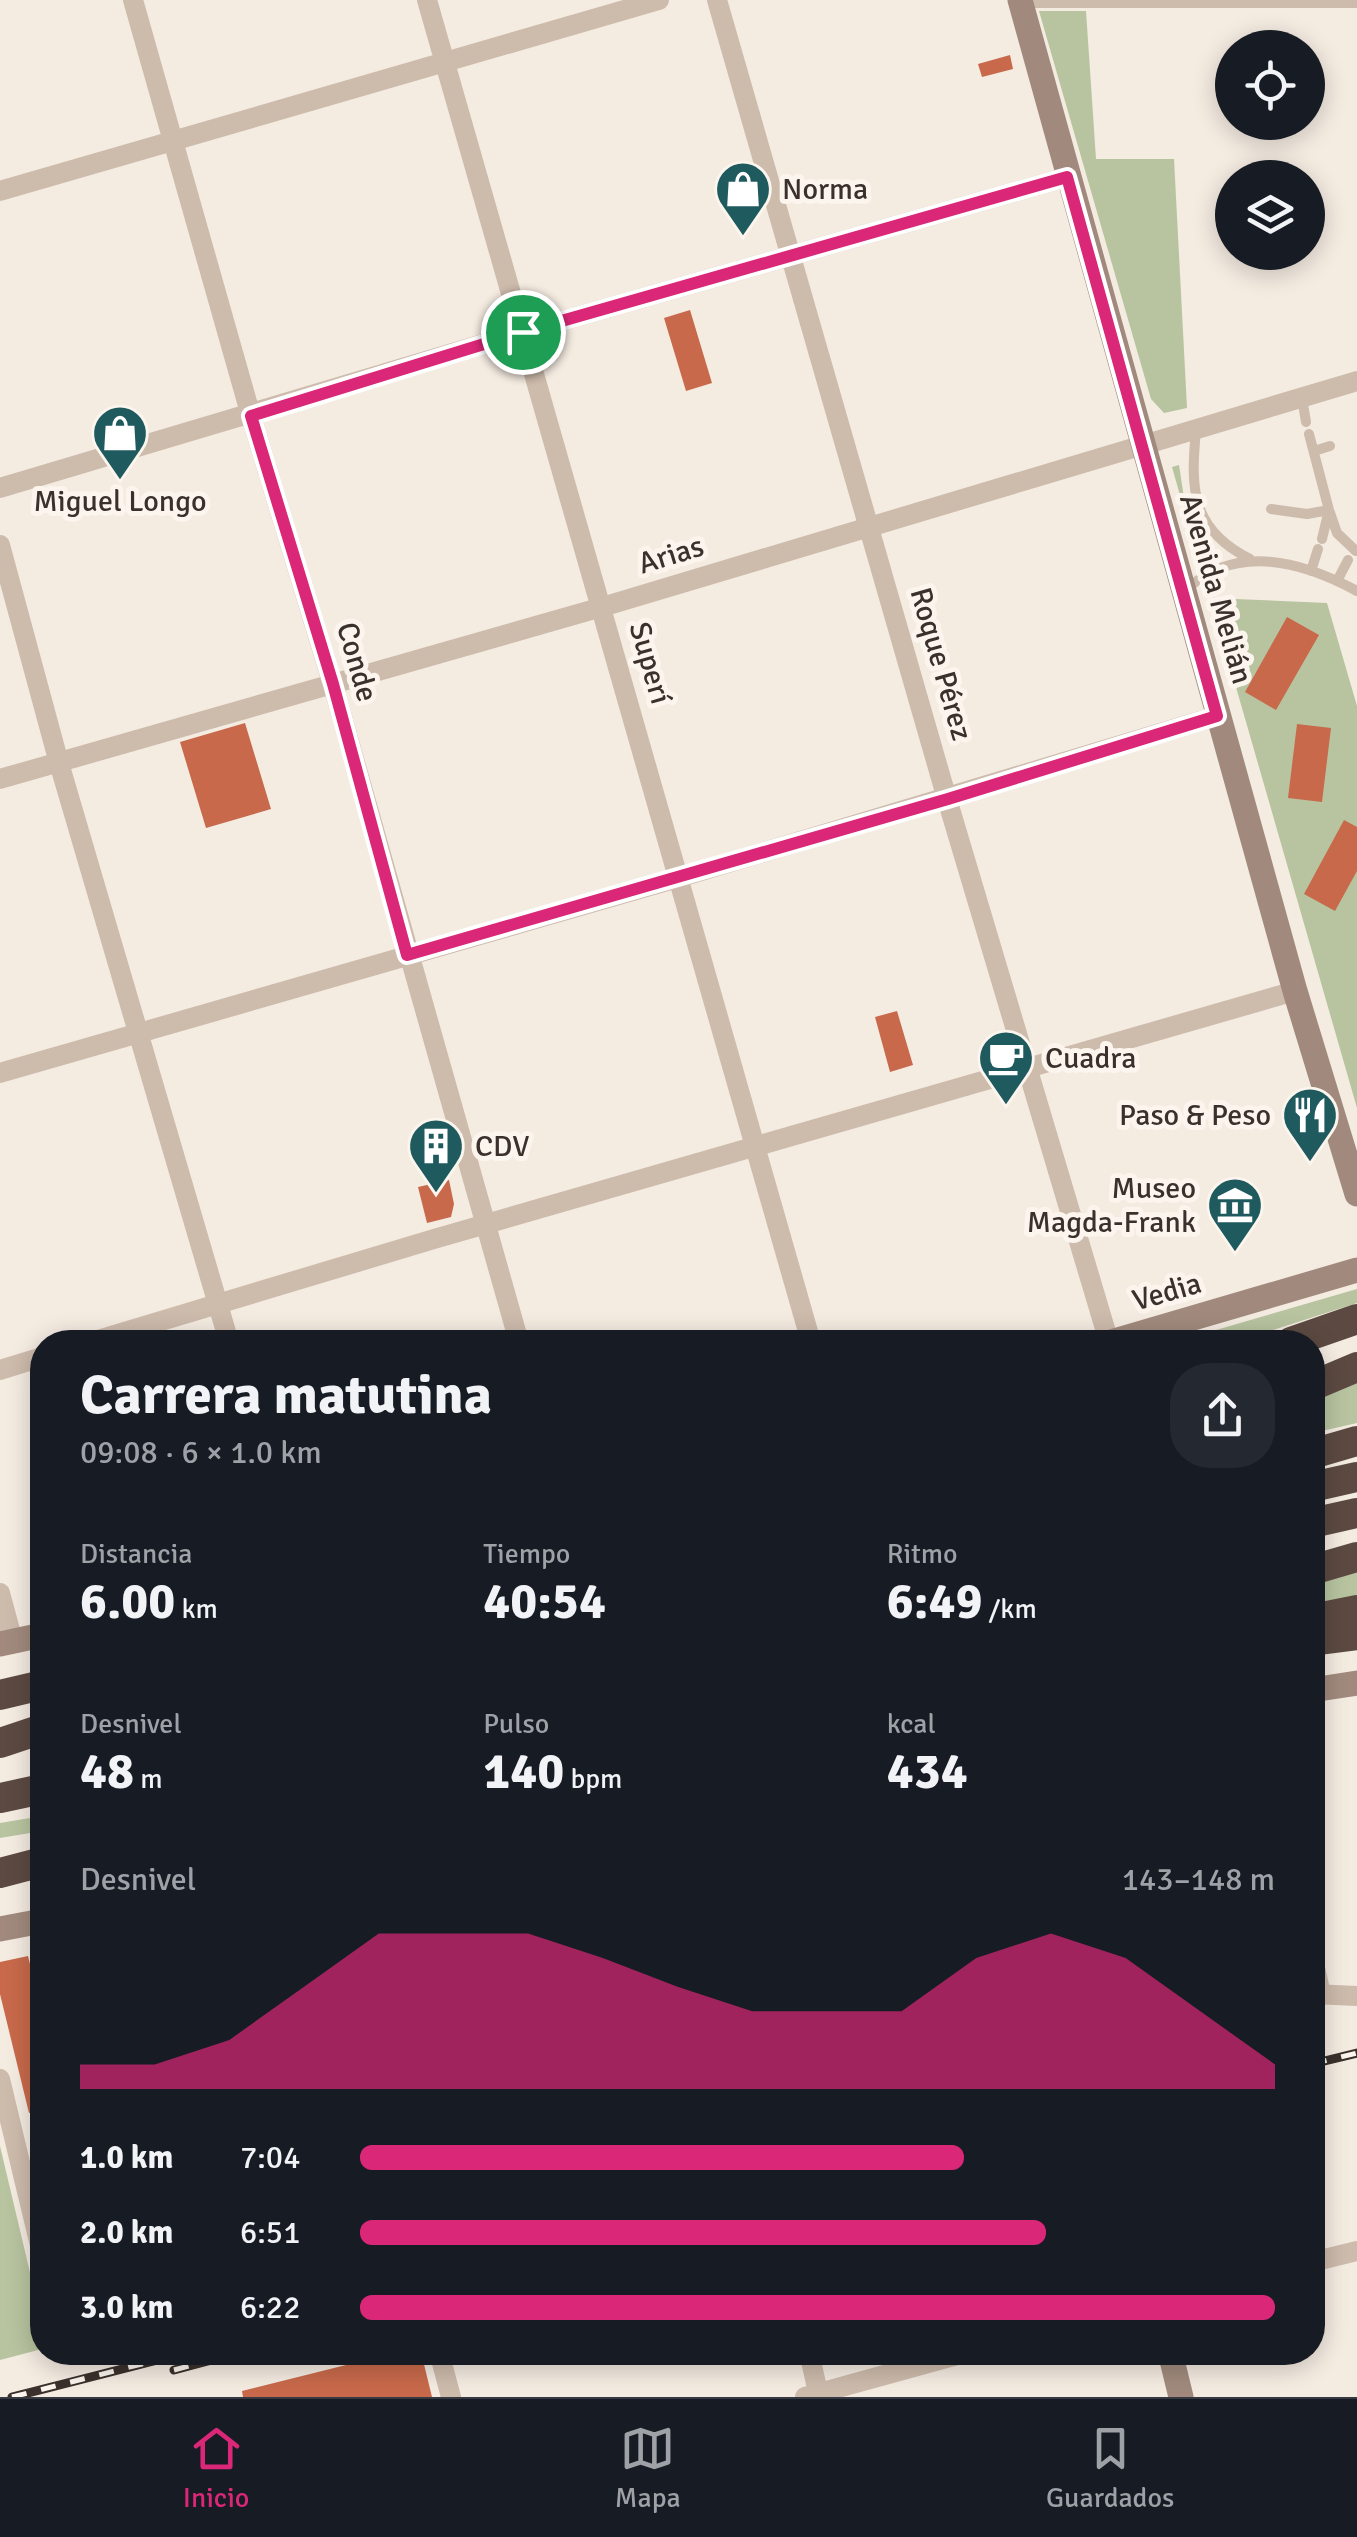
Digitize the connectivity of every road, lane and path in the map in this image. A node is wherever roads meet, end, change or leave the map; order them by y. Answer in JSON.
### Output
{"nodes":[{"id":1,"x":133,"y":0,"type":"edge"},
{"id":2,"x":427,"y":0,"type":"edge"},
{"id":3,"x":658,"y":0,"type":"edge"},
{"id":4,"x":717,"y":0,"type":"edge"},
{"id":5,"x":1020,"y":1,"type":"edge"},
{"id":6,"x":1357,"y":3,"type":"edge"},
{"id":7,"x":446,"y":63,"type":"junction"},
{"id":8,"x":171,"y":141,"type":"junction"},
{"id":9,"x":1067,"y":177,"type":"junction"},
{"id":10,"x":0,"y":191,"type":"edge"},
{"id":11,"x":792,"y":256,"type":"junction"},
{"id":12,"x":523,"y":332,"type":"junction"},
{"id":13,"x":1357,"y":381,"type":"edge"},
{"id":14,"x":1302,"y":398,"type":"junction"},
{"id":15,"x":251,"y":416,"type":"junction"},
{"id":16,"x":1196,"y":430,"type":"junction"},
{"id":17,"x":1141,"y":446,"type":"junction"},
{"id":18,"x":1330,"y":446,"type":"dead end"},
{"id":19,"x":1314,"y":451,"type":"junction"},
{"id":20,"x":0,"y":488,"type":"edge"},
{"id":21,"x":1271,"y":509,"type":"dead end"},
{"id":22,"x":1329,"y":510,"type":"junction"},
{"id":23,"x":871,"y":527,"type":"junction"},
{"id":24,"x":0,"y":545,"type":"edge"},
{"id":25,"x":1352,"y":556,"type":"edge"},
{"id":26,"x":1251,"y":560,"type":"junction"},
{"id":27,"x":1311,"y":571,"type":"junction"},
{"id":28,"x":1338,"y":581,"type":"junction"},
{"id":29,"x":1184,"y":591,"type":"junction"},
{"id":30,"x":1357,"y":592,"type":"edge"},
{"id":31,"x":602,"y":606,"type":"junction"},
{"id":32,"x":333,"y":684,"type":"junction"},
{"id":33,"x":1217,"y":716,"type":"junction"},
{"id":34,"x":59,"y":763,"type":"junction"},
{"id":35,"x":0,"y":779,"type":"edge"},
{"id":36,"x":948,"y":799,"type":"junction"},
{"id":37,"x":678,"y":878,"type":"junction"},
{"id":38,"x":407,"y":955,"type":"junction"},
{"id":39,"x":1295,"y":991,"type":"junction"},
{"id":40,"x":137,"y":1031,"type":"junction"},
{"id":41,"x":1027,"y":1070,"type":"junction"},
{"id":42,"x":0,"y":1073,"type":"edge"},
{"id":43,"x":756,"y":1149,"type":"junction"},
{"id":44,"x":1351,"y":1149,"type":"edge"},
{"id":45,"x":1355,"y":1182,"type":"edge"},
{"id":46,"x":486,"y":1225,"type":"junction"},
{"id":47,"x":1357,"y":1270,"type":"edge"},
{"id":48,"x":218,"y":1304,"type":"junction"},
{"id":49,"x":1357,"y":1320,"type":"edge"},
{"id":50,"x":132,"y":1330,"type":"edge"},
{"id":51,"x":226,"y":1330,"type":"edge"},
{"id":52,"x":516,"y":1330,"type":"edge"},
{"id":53,"x":808,"y":1330,"type":"edge"},
{"id":54,"x":1106,"y":1330,"type":"edge"},
{"id":55,"x":1151,"y":1330,"type":"edge"},
{"id":56,"x":1325,"y":1331,"type":"edge"},
{"id":57,"x":1357,"y":1342,"type":"edge"},
{"id":58,"x":1325,"y":1351,"type":"edge"},
{"id":59,"x":30,"y":1361,"type":"edge"},
{"id":60,"x":1357,"y":1367,"type":"edge"},
{"id":61,"x":0,"y":1370,"type":"edge"},
{"id":62,"x":1325,"y":1381,"type":"edge"},
{"id":63,"x":1357,"y":1440,"type":"edge"},
{"id":64,"x":1325,"y":1450,"type":"edge"},
{"id":65,"x":1357,"y":1477,"type":"edge"},
{"id":66,"x":1325,"y":1484,"type":"edge"},
{"id":67,"x":1357,"y":1513,"type":"edge"},
{"id":68,"x":1325,"y":1520,"type":"edge"},
{"id":69,"x":1357,"y":1557,"type":"edge"},
{"id":70,"x":1325,"y":1566,"type":"edge"},
{"id":71,"x":0,"y":1594,"type":"edge"},
{"id":72,"x":1357,"y":1610,"type":"edge"},
{"id":73,"x":1325,"y":1617,"type":"edge"},
{"id":74,"x":1357,"y":1636,"type":"edge"},
{"id":75,"x":1325,"y":1640,"type":"edge"},
{"id":76,"x":6,"y":1642,"type":"edge"},
{"id":77,"x":30,"y":1673,"type":"edge"},
{"id":78,"x":0,"y":1676,"type":"edge"},
{"id":79,"x":1357,"y":1682,"type":"edge"},
{"id":80,"x":30,"y":1688,"type":"edge"},
{"id":81,"x":1325,"y":1688,"type":"edge"},
{"id":82,"x":0,"y":1695,"type":"edge"},
{"id":83,"x":30,"y":1733,"type":"edge"},
{"id":84,"x":0,"y":1743,"type":"edge"},
{"id":85,"x":30,"y":1747,"type":"edge"},
{"id":86,"x":0,"y":1753,"type":"edge"},
{"id":87,"x":30,"y":1792,"type":"edge"},
{"id":88,"x":0,"y":1798,"type":"edge"},
{"id":89,"x":30,"y":1848,"type":"edge"},
{"id":90,"x":0,"y":1853,"type":"edge"},
{"id":91,"x":30,"y":1865,"type":"edge"},
{"id":92,"x":0,"y":1872,"type":"edge"},
{"id":93,"x":30,"y":1923,"type":"edge"},
{"id":94,"x":0,"y":1929,"type":"edge"},
{"id":95,"x":1325,"y":1994,"type":"edge"},
{"id":96,"x":1357,"y":1996,"type":"edge"},
{"id":97,"x":0,"y":2079,"type":"edge"},
{"id":98,"x":30,"y":2204,"type":"edge"},
{"id":99,"x":1357,"y":2251,"type":"edge"},
{"id":100,"x":1325,"y":2259,"type":"edge"},
{"id":101,"x":443,"y":2365,"type":"edge"},
{"id":102,"x":810,"y":2365,"type":"edge"},
{"id":103,"x":922,"y":2365,"type":"edge"},
{"id":104,"x":1173,"y":2365,"type":"edge"},
{"id":105,"x":814,"y":2396,"type":"edge"},
{"id":106,"x":451,"y":2397,"type":"edge"},
{"id":107,"x":1181,"y":2397,"type":"edge"}],
"edges":[{"from":1,"to":8,"type":"street","name":"Conde"},
{"from":2,"to":7,"type":"street","name":"Superí"},
{"from":3,"to":7,"type":"street"},
{"from":4,"to":11,"type":"street","name":"Roque Pérez"},
{"from":5,"to":6,"type":"lane"},
{"from":5,"to":9,"type":"street","name":"Avenida Melián"},
{"from":7,"to":8,"type":"street"},
{"from":7,"to":12,"type":"street","name":"Superí"},
{"from":8,"to":10,"type":"street"},
{"from":8,"to":15,"type":"street","name":"Conde"},
{"from":9,"to":11,"type":"street"},
{"from":9,"to":17,"type":"street","name":"Avenida Melián"},
{"from":11,"to":12,"type":"street"},
{"from":11,"to":23,"type":"street","name":"Roque Pérez"},
{"from":12,"to":15,"type":"street"},
{"from":12,"to":31,"type":"street","name":"Superí"},
{"from":13,"to":14,"type":"street","name":"Arias"},
{"from":14,"to":16,"type":"street","name":"Arias"},
{"from":14,"to":19,"type":"lane"},
{"from":15,"to":20,"type":"street"},
{"from":15,"to":32,"type":"street","name":"Conde"},
{"from":16,"to":17,"type":"street","name":"Arias"},
{"from":16,"to":26,"type":"lane"},
{"from":17,"to":23,"type":"street","name":"Arias"},
{"from":17,"to":29,"type":"street","name":"Avenida Melián"},
{"from":18,"to":19,"type":"lane"},
{"from":19,"to":22,"type":"lane"},
{"from":21,"to":22,"type":"lane"},
{"from":22,"to":25,"type":"lane"},
{"from":22,"to":27,"type":"lane"},
{"from":23,"to":31,"type":"street","name":"Arias"},
{"from":23,"to":36,"type":"street","name":"Roque Pérez"},
{"from":24,"to":34,"type":"street"},
{"from":25,"to":28,"type":"lane"},
{"from":26,"to":27,"type":"lane"},
{"from":26,"to":29,"type":"lane"},
{"from":27,"to":28,"type":"lane"},
{"from":28,"to":30,"type":"lane"},
{"from":29,"to":33,"type":"street","name":"Avenida Melián"},
{"from":31,"to":32,"type":"street","name":"Arias"},
{"from":31,"to":37,"type":"street","name":"Superí"},
{"from":32,"to":34,"type":"street","name":"Arias"},
{"from":32,"to":38,"type":"street","name":"Conde"},
{"from":33,"to":36,"type":"street"},
{"from":33,"to":39,"type":"street","name":"Avenida Melián"},
{"from":34,"to":35,"type":"street","name":"Arias"},
{"from":34,"to":40,"type":"street"},
{"from":36,"to":37,"type":"street"},
{"from":36,"to":41,"type":"street","name":"Roque Pérez"},
{"from":37,"to":38,"type":"street"},
{"from":37,"to":43,"type":"street","name":"Superí"},
{"from":38,"to":40,"type":"street"},
{"from":38,"to":46,"type":"street","name":"Conde"},
{"from":39,"to":41,"type":"street"},
{"from":39,"to":44,"type":"street","name":"Avenida Melián"},
{"from":40,"to":42,"type":"street"},
{"from":40,"to":48,"type":"street"},
{"from":41,"to":43,"type":"street"},
{"from":41,"to":54,"type":"street","name":"Roque Pérez"},
{"from":43,"to":46,"type":"street"},
{"from":43,"to":53,"type":"street","name":"Superí"},
{"from":44,"to":45,"type":"street","name":"Avenida Melián"},
{"from":46,"to":48,"type":"street"},
{"from":46,"to":52,"type":"street","name":"Conde"},
{"from":47,"to":55,"type":"street","name":"Vedia"},
{"from":48,"to":50,"type":"street"},
{"from":48,"to":51,"type":"street"},
{"from":49,"to":56,"type":"highway"},
{"from":57,"to":58,"type":"highway"},
{"from":59,"to":61,"type":"street"},
{"from":60,"to":62,"type":"highway"},
{"from":63,"to":64,"type":"highway"},
{"from":65,"to":66,"type":"highway"},
{"from":67,"to":68,"type":"highway"},
{"from":69,"to":70,"type":"highway"},
{"from":71,"to":76,"type":"street"},
{"from":72,"to":73,"type":"highway"},
{"from":74,"to":75,"type":"highway"},
{"from":77,"to":78,"type":"highway"},
{"from":79,"to":81,"type":"street"},
{"from":80,"to":82,"type":"highway"},
{"from":83,"to":84,"type":"highway"},
{"from":85,"to":86,"type":"highway"},
{"from":87,"to":88,"type":"highway"},
{"from":89,"to":90,"type":"highway"},
{"from":91,"to":92,"type":"highway"},
{"from":93,"to":94,"type":"street"},
{"from":95,"to":96,"type":"street"},
{"from":97,"to":98,"type":"street"},
{"from":99,"to":100,"type":"street"},
{"from":101,"to":106,"type":"street"},
{"from":102,"to":105,"type":"street"},
{"from":103,"to":105,"type":"street"},
{"from":104,"to":107,"type":"street"}]}
